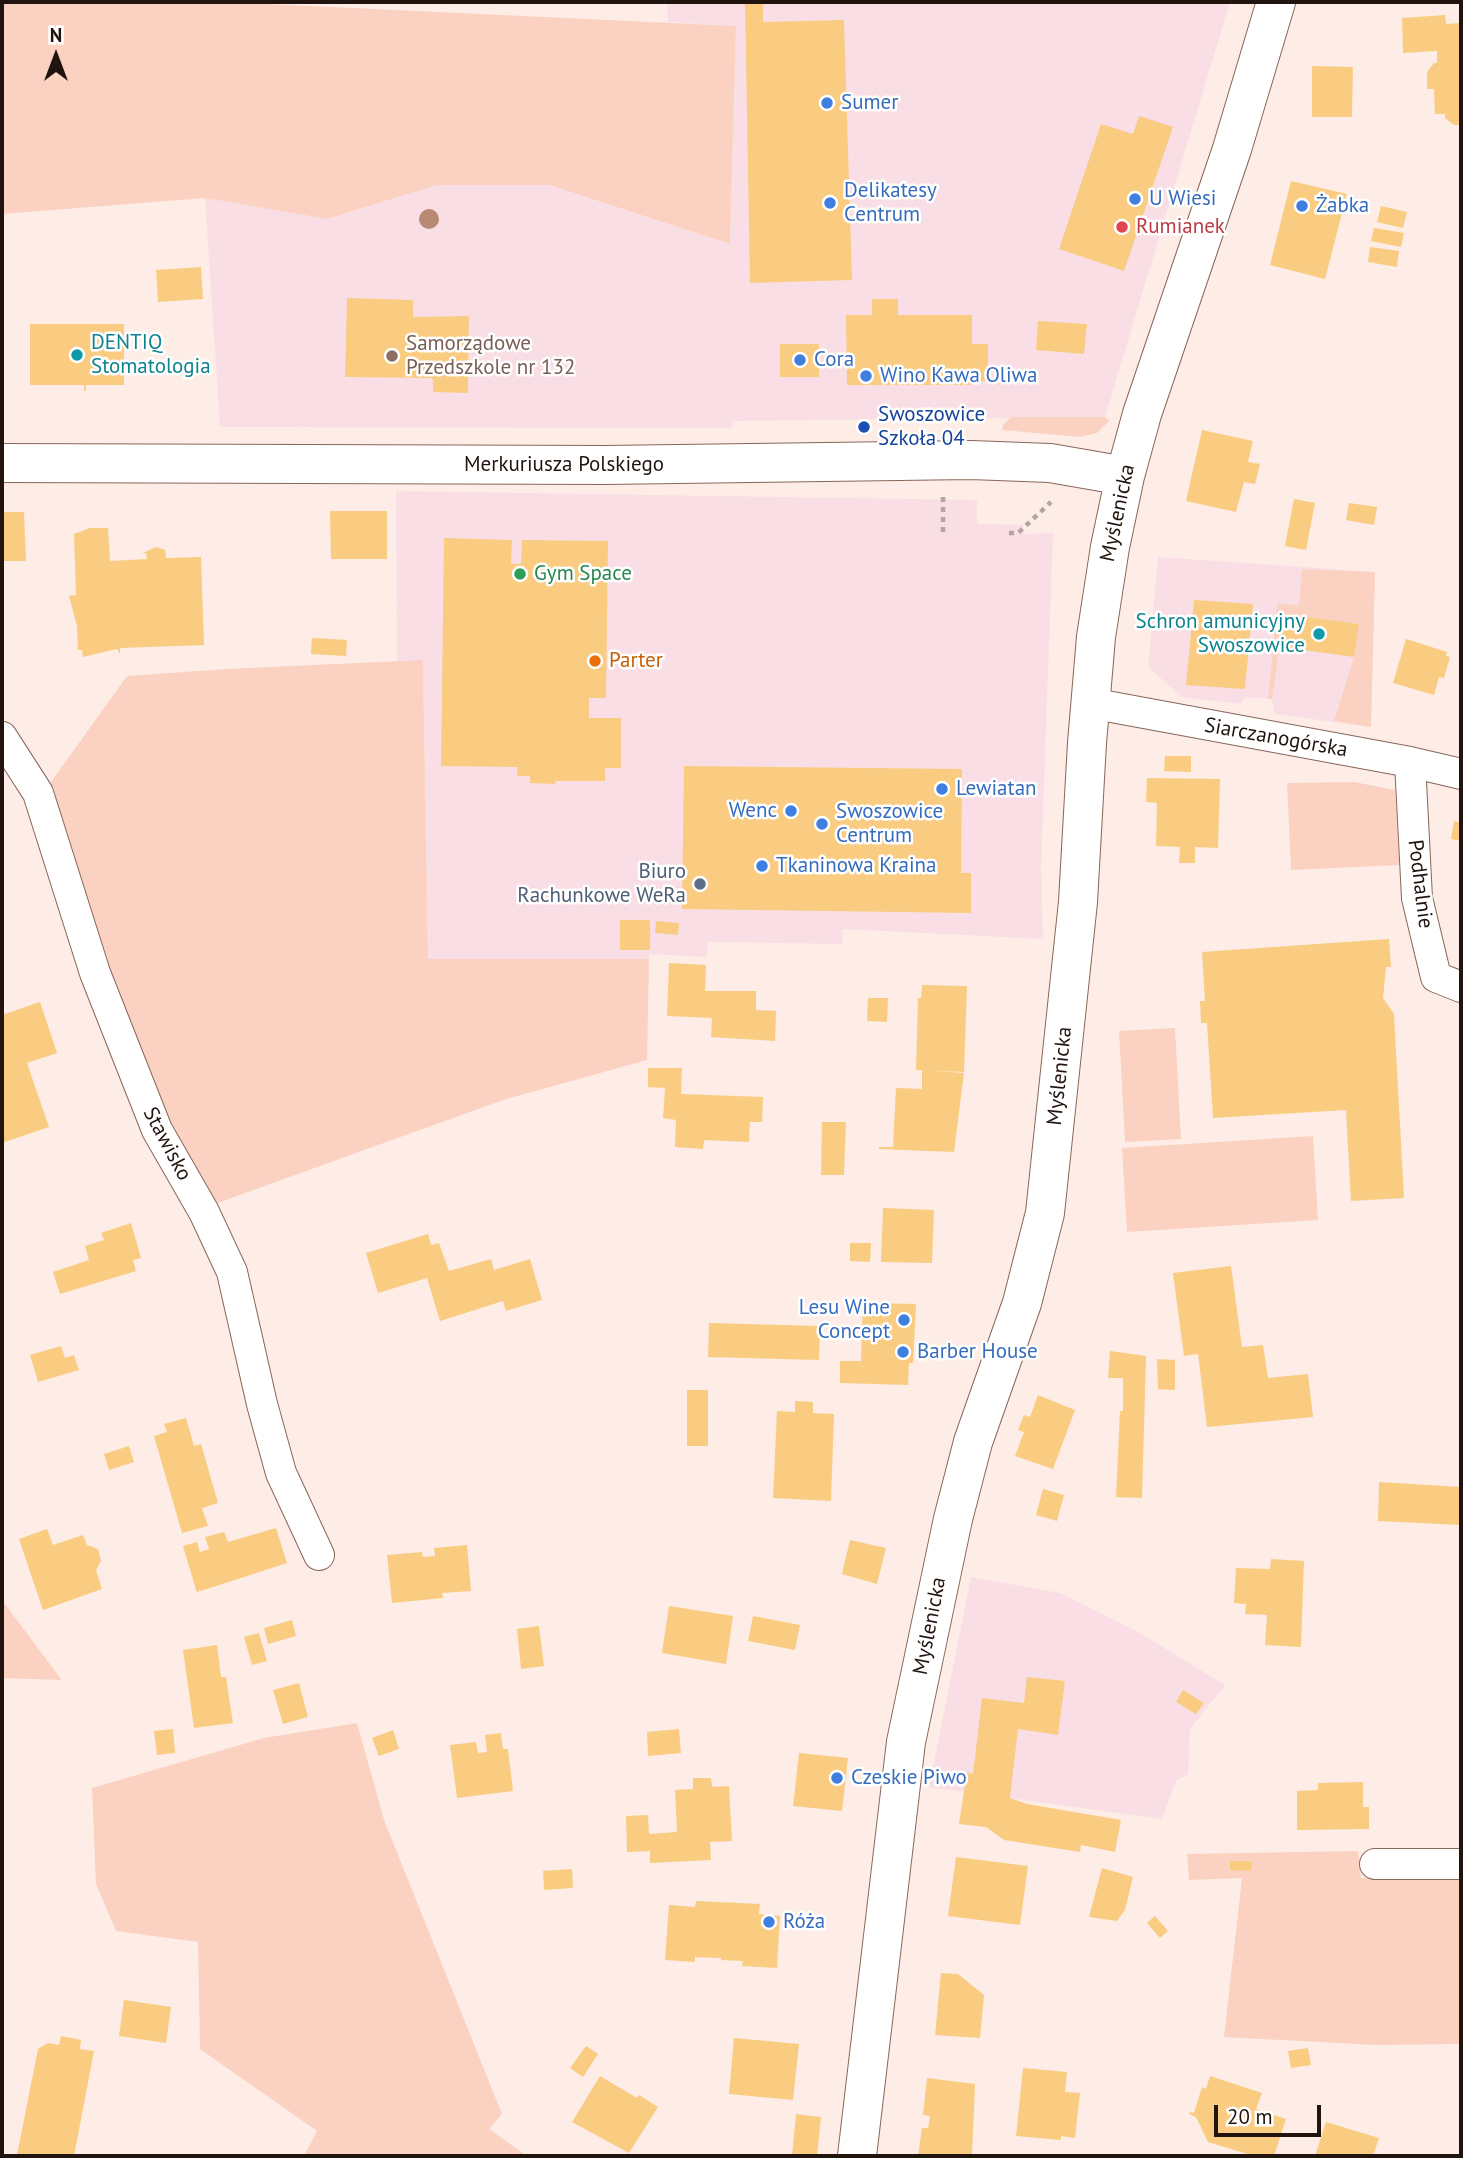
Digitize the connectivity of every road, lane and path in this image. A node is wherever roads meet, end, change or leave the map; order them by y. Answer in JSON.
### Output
{"nodes":[{"id":1,"x":1276,"y":2,"type":"edge"},
{"id":2,"x":2,"y":463,"type":"edge"},
{"id":3,"x":1125,"y":476,"type":"junction"},
{"id":4,"x":1054,"y":498,"type":"dead end"},
{"id":5,"x":943,"y":506,"type":"dead end"},
{"id":6,"x":943,"y":532,"type":"dead end"},
{"id":7,"x":1009,"y":533,"type":"dead end"},
{"id":8,"x":1090,"y":703,"type":"junction"},
{"id":9,"x":2,"y":737,"type":"edge"},
{"id":10,"x":1410,"y":762,"type":"junction"},
{"id":11,"x":1461,"y":774,"type":"edge"},
{"id":12,"x":1461,"y":987,"type":"edge"},
{"id":13,"x":319,"y":1555,"type":"dead end"},
{"id":14,"x":1375,"y":1864,"type":"dead end"},
{"id":15,"x":1461,"y":1864,"type":"edge"},
{"id":16,"x":857,"y":2156,"type":"edge"}],
"edges":[{"from":1,"to":3,"type":"street","name":"Myślenicka"},
{"from":2,"to":3,"type":"street","name":"Merkuriusza Polskiego"},
{"from":3,"to":8,"type":"street","name":"Myślenicka"},
{"from":4,"to":7,"type":"path"},
{"from":5,"to":6,"type":"path"},
{"from":8,"to":10,"type":"street","name":"Siarczanogórska"},
{"from":8,"to":16,"type":"street","name":"Myślenicka"},
{"from":9,"to":13,"type":"street","name":"Stawisko"},
{"from":10,"to":11,"type":"street","name":"Siarczanogórska"},
{"from":10,"to":12,"type":"street","name":"Podhalnie"},
{"from":14,"to":15,"type":"street"}]}
